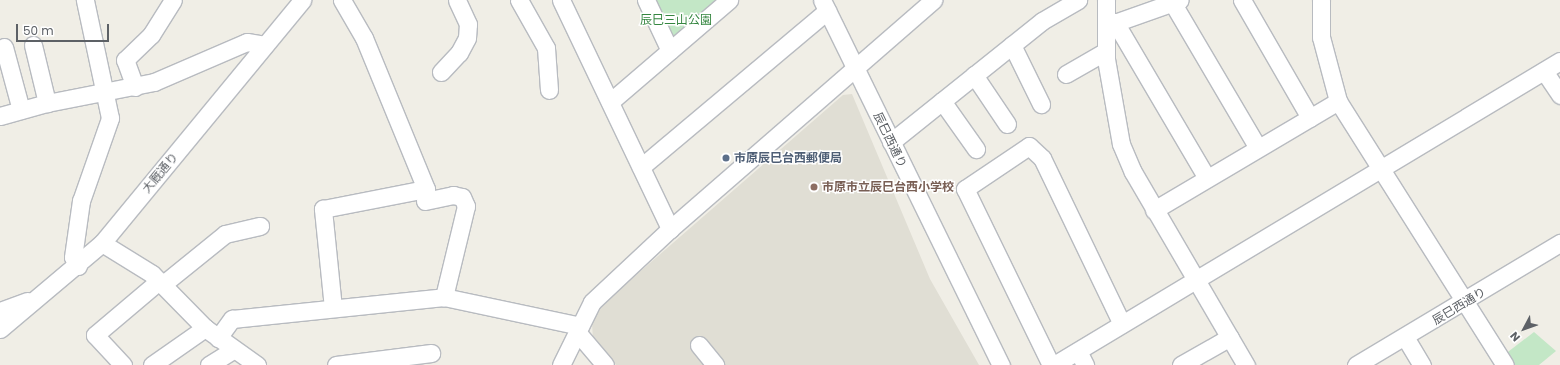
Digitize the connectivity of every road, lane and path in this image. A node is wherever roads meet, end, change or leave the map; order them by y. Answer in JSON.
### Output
{"nodes":[{"id":1,"x":85,"y":0,"type":"edge"},
{"id":2,"x":173,"y":0,"type":"edge"},
{"id":3,"x":302,"y":0,"type":"edge"},
{"id":4,"x":342,"y":0,"type":"edge"},
{"id":5,"x":457,"y":0,"type":"edge"},
{"id":6,"x":519,"y":0,"type":"edge"},
{"id":7,"x":561,"y":0,"type":"edge"},
{"id":8,"x":646,"y":0,"type":"edge"},
{"id":9,"x":729,"y":0,"type":"edge"},
{"id":10,"x":933,"y":0,"type":"edge"},
{"id":11,"x":1078,"y":0,"type":"edge"},
{"id":12,"x":1106,"y":0,"type":"edge"},
{"id":13,"x":1242,"y":0,"type":"edge"},
{"id":14,"x":1321,"y":0,"type":"edge"},
{"id":15,"x":1176,"y":1,"type":"edge"},
{"id":16,"x":825,"y":6,"type":"edge"},
{"id":17,"x":914,"y":7,"type":"edge"},
{"id":18,"x":1110,"y":24,"type":"junction"},
{"id":19,"x":34,"y":45,"type":"dead end"},
{"id":20,"x":265,"y":45,"type":"junction"},
{"id":21,"x":1012,"y":45,"type":"junction"},
{"id":22,"x":4,"y":47,"type":"dead end"},
{"id":23,"x":670,"y":51,"type":"junction"},
{"id":24,"x":1106,"y":51,"type":"junction"},
{"id":25,"x":1560,"y":61,"type":"edge"},
{"id":26,"x":855,"y":69,"type":"junction"},
{"id":27,"x":1544,"y":71,"type":"junction"},
{"id":28,"x":441,"y":72,"type":"dead end"},
{"id":29,"x":1066,"y":74,"type":"dead end"},
{"id":30,"x":974,"y":75,"type":"junction"},
{"id":31,"x":135,"y":87,"type":"junction"},
{"id":32,"x":549,"y":90,"type":"dead end"},
{"id":33,"x":106,"y":91,"type":"junction"},
{"id":34,"x":1560,"y":95,"type":"edge"},
{"id":35,"x":942,"y":101,"type":"junction"},
{"id":36,"x":1338,"y":101,"type":"junction"},
{"id":37,"x":610,"y":102,"type":"junction"},
{"id":38,"x":47,"y":103,"type":"junction"},
{"id":39,"x":1041,"y":104,"type":"dead end"},
{"id":40,"x":21,"y":110,"type":"junction"},
{"id":41,"x":0,"y":116,"type":"edge"},
{"id":42,"x":1310,"y":118,"type":"junction"},
{"id":43,"x":1006,"y":124,"type":"dead end"},
{"id":44,"x":891,"y":142,"type":"junction"},
{"id":45,"x":1258,"y":148,"type":"junction"},
{"id":46,"x":976,"y":149,"type":"dead end"},
{"id":47,"x":641,"y":167,"type":"junction"},
{"id":48,"x":1379,"y":170,"type":"junction"},
{"id":49,"x":1207,"y":178,"type":"junction"},
{"id":50,"x":425,"y":201,"type":"dead end"},
{"id":51,"x":1154,"y":210,"type":"junction"},
{"id":52,"x":260,"y":226,"type":"dead end"},
{"id":53,"x":670,"y":229,"type":"junction"},
{"id":54,"x":102,"y":244,"type":"junction"},
{"id":55,"x":1560,"y":244,"type":"edge"},
{"id":56,"x":78,"y":266,"type":"junction"},
{"id":57,"x":1196,"y":280,"type":"junction"},
{"id":58,"x":160,"y":283,"type":"junction"},
{"id":59,"x":41,"y":296,"type":"junction"},
{"id":60,"x":444,"y":297,"type":"junction"},
{"id":61,"x":1465,"y":303,"type":"junction"},
{"id":62,"x":333,"y":308,"type":"junction"},
{"id":63,"x":0,"y":311,"type":"edge"},
{"id":64,"x":1122,"y":324,"type":"junction"},
{"id":65,"x":0,"y":329,"type":"edge"},
{"id":66,"x":579,"y":329,"type":"junction"},
{"id":67,"x":211,"y":333,"type":"junction"},
{"id":68,"x":1230,"y":337,"type":"junction"},
{"id":69,"x":1405,"y":337,"type":"junction"},
{"id":70,"x":699,"y":345,"type":"dead end"},
{"id":71,"x":233,"y":350,"type":"junction"},
{"id":72,"x":431,"y":353,"type":"dead end"},
{"id":73,"x":1081,"y":358,"type":"edge"},
{"id":74,"x":709,"y":363,"type":"edge"},
{"id":75,"x":123,"y":365,"type":"edge"},
{"id":76,"x":152,"y":365,"type":"edge"},
{"id":77,"x":209,"y":365,"type":"edge"},
{"id":78,"x":257,"y":365,"type":"edge"},
{"id":79,"x":336,"y":365,"type":"edge"},
{"id":80,"x":561,"y":365,"type":"edge"},
{"id":81,"x":605,"y":365,"type":"edge"},
{"id":82,"x":1001,"y":365,"type":"edge"},
{"id":83,"x":1051,"y":365,"type":"edge"},
{"id":84,"x":1054,"y":365,"type":"edge"},
{"id":85,"x":1181,"y":365,"type":"edge"},
{"id":86,"x":1246,"y":365,"type":"edge"},
{"id":87,"x":1356,"y":365,"type":"edge"},
{"id":88,"x":1422,"y":365,"type":"edge"},
{"id":89,"x":1505,"y":365,"type":"edge"}],
"edges":[{"from":1,"to":33,"type":"street"},
{"from":2,"to":31,"type":"street"},
{"from":3,"to":20,"type":"street","name":"大厩通り"},
{"from":4,"to":62,"type":"street"},
{"from":5,"to":28,"type":"street"},
{"from":6,"to":32,"type":"street"},
{"from":7,"to":37,"type":"street"},
{"from":8,"to":23,"type":"street"},
{"from":9,"to":23,"type":"street"},
{"from":10,"to":17,"type":"street"},
{"from":11,"to":21,"type":"street"},
{"from":12,"to":18,"type":"street"},
{"from":13,"to":42,"type":"street"},
{"from":14,"to":36,"type":"street"},
{"from":15,"to":18,"type":"street"},
{"from":15,"to":45,"type":"street"},
{"from":16,"to":26,"type":"street","name":"辰巳西通り"},
{"from":16,"to":47,"type":"street"},
{"from":17,"to":26,"type":"street"},
{"from":18,"to":24,"type":"street"},
{"from":18,"to":49,"type":"street"},
{"from":19,"to":38,"type":"street"},
{"from":20,"to":31,"type":"street"},
{"from":20,"to":54,"type":"street","name":"大厩通り"},
{"from":21,"to":30,"type":"street"},
{"from":21,"to":39,"type":"street"},
{"from":22,"to":40,"type":"street"},
{"from":23,"to":37,"type":"street"},
{"from":24,"to":29,"type":"street"},
{"from":24,"to":51,"type":"street"},
{"from":25,"to":27,"type":"street"},
{"from":26,"to":44,"type":"street","name":"辰巳西通り"},
{"from":26,"to":53,"type":"street"},
{"from":27,"to":34,"type":"street"},
{"from":27,"to":48,"type":"street"},
{"from":30,"to":35,"type":"street"},
{"from":30,"to":43,"type":"street"},
{"from":31,"to":33,"type":"street"},
{"from":33,"to":38,"type":"street"},
{"from":33,"to":56,"type":"street"},
{"from":35,"to":44,"type":"street"},
{"from":35,"to":46,"type":"street"},
{"from":36,"to":42,"type":"street"},
{"from":36,"to":48,"type":"street"},
{"from":37,"to":47,"type":"street"},
{"from":38,"to":40,"type":"street"},
{"from":40,"to":41,"type":"street"},
{"from":42,"to":45,"type":"street"},
{"from":44,"to":82,"type":"street","name":"辰巳西通り"},
{"from":45,"to":49,"type":"street"},
{"from":47,"to":53,"type":"street"},
{"from":48,"to":57,"type":"street"},
{"from":48,"to":61,"type":"street"},
{"from":49,"to":51,"type":"street"},
{"from":50,"to":60,"type":"street"},
{"from":51,"to":57,"type":"street"},
{"from":52,"to":58,"type":"street"},
{"from":53,"to":66,"type":"street"},
{"from":54,"to":56,"type":"street","name":"大厩通り"},
{"from":54,"to":58,"type":"street"},
{"from":55,"to":61,"type":"street","name":"辰巳西通り"},
{"from":56,"to":59,"type":"street","name":"大厩通り"},
{"from":57,"to":64,"type":"street"},
{"from":57,"to":68,"type":"street"},
{"from":58,"to":67,"type":"street"},
{"from":58,"to":75,"type":"street"},
{"from":59,"to":63,"type":"street"},
{"from":59,"to":65,"type":"street","name":"大厩通り"},
{"from":60,"to":62,"type":"street"},
{"from":60,"to":66,"type":"street"},
{"from":61,"to":69,"type":"street","name":"辰巳西通り"},
{"from":61,"to":89,"type":"street"},
{"from":62,"to":67,"type":"street"},
{"from":64,"to":73,"type":"street"},
{"from":64,"to":83,"type":"street"},
{"from":66,"to":80,"type":"street"},
{"from":66,"to":81,"type":"street"},
{"from":67,"to":71,"type":"street"},
{"from":67,"to":76,"type":"street"},
{"from":68,"to":85,"type":"street"},
{"from":68,"to":86,"type":"street"},
{"from":69,"to":87,"type":"street","name":"辰巳西通り"},
{"from":69,"to":88,"type":"street"},
{"from":70,"to":74,"type":"street"},
{"from":71,"to":77,"type":"street"},
{"from":71,"to":78,"type":"street"},
{"from":72,"to":79,"type":"street"},
{"from":73,"to":84,"type":"street"}]}
